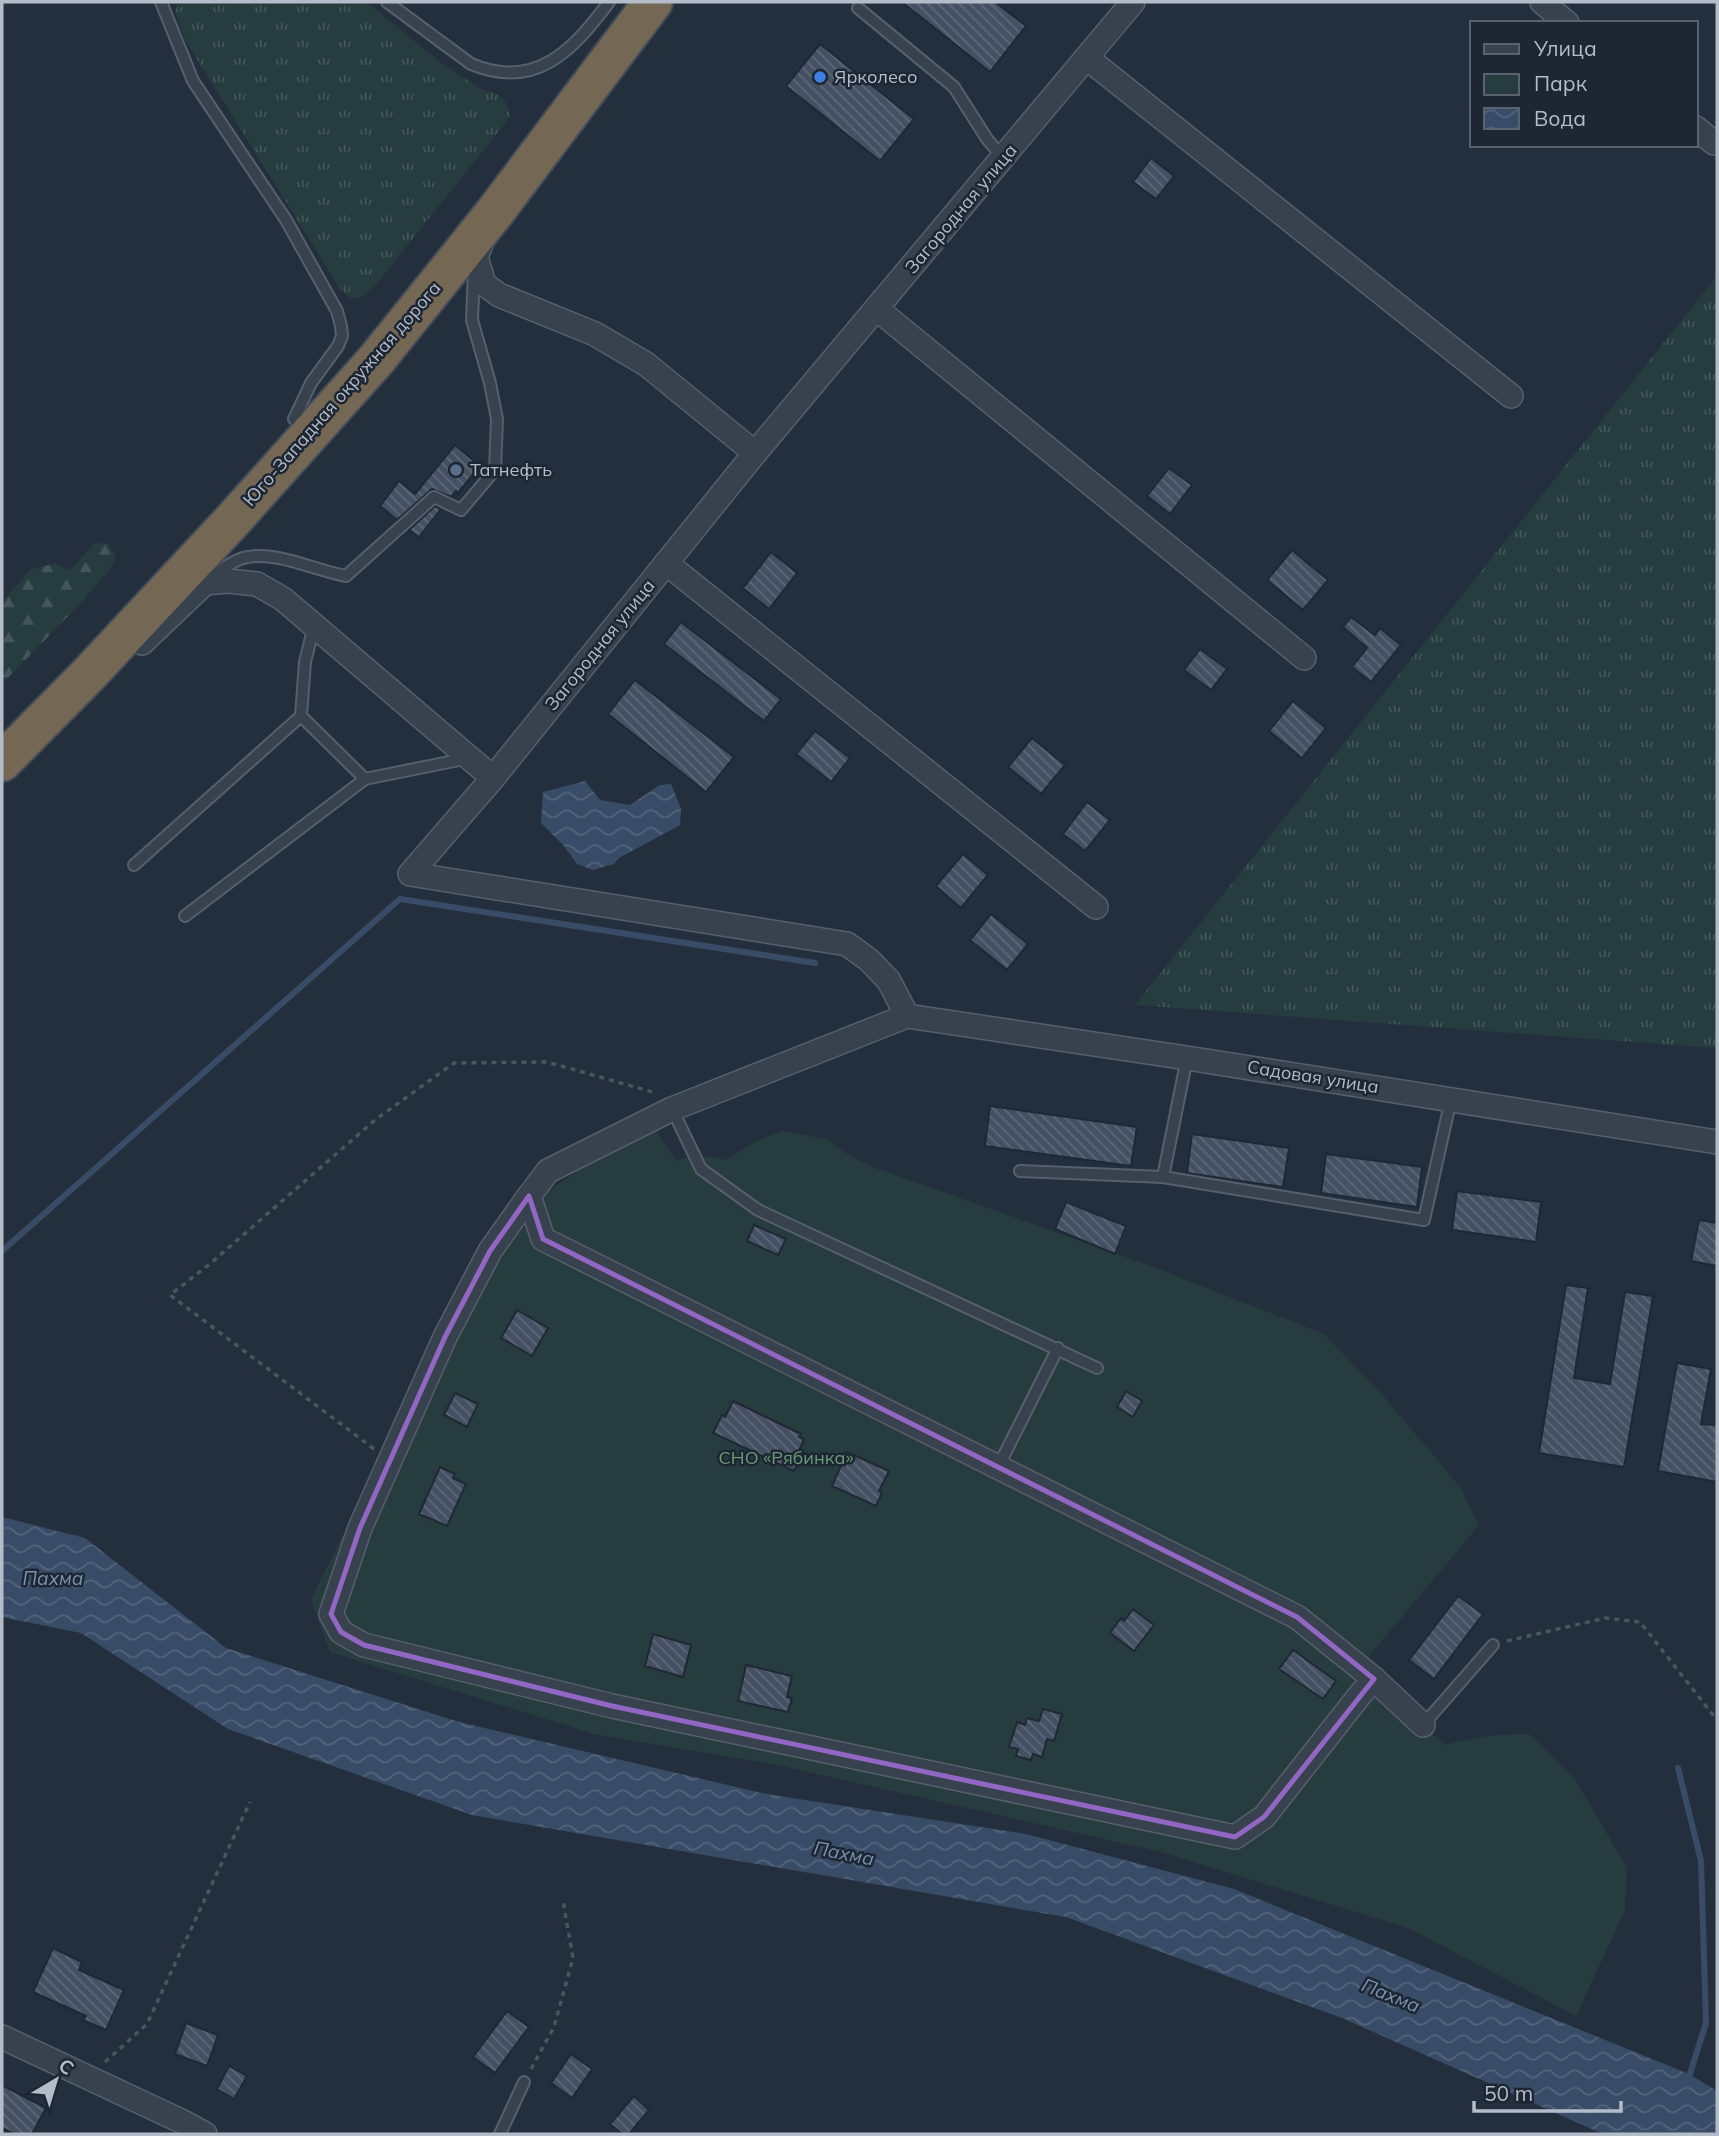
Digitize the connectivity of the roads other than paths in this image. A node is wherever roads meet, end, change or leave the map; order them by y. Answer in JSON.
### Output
{"nodes":[{"id":1,"x":161,"y":2,"type":"edge"},
{"id":2,"x":387,"y":2,"type":"edge"},
{"id":3,"x":610,"y":2,"type":"edge"},
{"id":4,"x":628,"y":2,"type":"edge"},
{"id":5,"x":653,"y":2,"type":"edge"},
{"id":6,"x":1133,"y":2,"type":"edge"},
{"id":7,"x":1542,"y":2,"type":"edge"},
{"id":8,"x":858,"y":8,"type":"dead end"},
{"id":9,"x":1565,"y":21,"type":"edge"},
{"id":10,"x":1087,"y":58,"type":"junction"},
{"id":11,"x":1003,"y":158,"type":"junction"},
{"id":12,"x":495,"y":212,"type":"junction"},
{"id":13,"x":476,"y":257,"type":"junction"},
{"id":14,"x":877,"y":310,"type":"junction"},
{"id":15,"x":1511,"y":396,"type":"dead end"},
{"id":16,"x":294,"y":419,"type":"junction"},
{"id":17,"x":755,"y":453,"type":"junction"},
{"id":18,"x":666,"y":563,"type":"junction"},
{"id":19,"x":205,"y":583,"type":"junction"},
{"id":20,"x":314,"y":626,"type":"junction"},
{"id":21,"x":1304,"y":658,"type":"dead end"},
{"id":22,"x":301,"y":716,"type":"junction"},
{"id":23,"x":2,"y":733,"type":"edge"},
{"id":24,"x":469,"y":758,"type":"junction"},
{"id":25,"x":2,"y":762,"type":"edge"},
{"id":26,"x":493,"y":778,"type":"junction"},
{"id":27,"x":365,"y":779,"type":"junction"},
{"id":28,"x":2,"y":784,"type":"edge"},
{"id":29,"x":134,"y":865,"type":"dead end"},
{"id":30,"x":1096,"y":907,"type":"dead end"},
{"id":31,"x":185,"y":916,"type":"dead end"},
{"id":32,"x":907,"y":1016,"type":"junction"},
{"id":33,"x":1188,"y":1058,"type":"junction"},
{"id":34,"x":1451,"y":1099,"type":"junction"},
{"id":35,"x":679,"y":1106,"type":"junction"},
{"id":36,"x":1717,"y":1142,"type":"edge"},
{"id":37,"x":1020,"y":1171,"type":"dead end"},
{"id":38,"x":1163,"y":1177,"type":"junction"},
{"id":39,"x":528,"y":1196,"type":"junction"},
{"id":40,"x":1058,"y":1348,"type":"junction"},
{"id":41,"x":1097,"y":1368,"type":"dead end"},
{"id":42,"x":998,"y":1467,"type":"junction"},
{"id":43,"x":1493,"y":1645,"type":"road end"},
{"id":44,"x":1374,"y":1679,"type":"junction"},
{"id":45,"x":1423,"y":1725,"type":"joint"},
{"id":46,"x":2,"y":2037,"type":"edge"},
{"id":47,"x":524,"y":2082,"type":"road end"},
{"id":48,"x":205,"y":2134,"type":"edge"},
{"id":49,"x":500,"y":2134,"type":"edge"}],
"edges":[{"from":1,"to":16,"type":"lane"},
{"from":2,"to":3,"type":"lane"},
{"from":4,"to":16,"type":"highway","name":"Юго-Западная окружная дорога"},
{"from":5,"to":12,"type":"highway","name":"Юго-Западная окружная дорога"},
{"from":6,"to":10,"type":"street","name":"Загородная улица"},
{"from":7,"to":9,"type":"street"},
{"from":8,"to":11,"type":"lane"},
{"from":10,"to":11,"type":"street","name":"Загородная улица"},
{"from":10,"to":15,"type":"street"},
{"from":11,"to":14,"type":"street","name":"Загородная улица"},
{"from":12,"to":13,"type":"street"},
{"from":12,"to":25,"type":"highway","name":"Юго-Западная окружная дорога"},
{"from":13,"to":17,"type":"street"},
{"from":13,"to":19,"type":"lane"},
{"from":14,"to":17,"type":"street","name":"Загородная улица"},
{"from":14,"to":21,"type":"street"},
{"from":16,"to":23,"type":"highway","name":"Юго-Западная окружная дорога"},
{"from":17,"to":18,"type":"street","name":"Загородная улица"},
{"from":18,"to":26,"type":"street","name":"Загородная улица"},
{"from":18,"to":30,"type":"street"},
{"from":19,"to":20,"type":"street"},
{"from":19,"to":28,"type":"street"},
{"from":20,"to":22,"type":"lane"},
{"from":20,"to":24,"type":"street"},
{"from":22,"to":27,"type":"lane"},
{"from":22,"to":29,"type":"lane"},
{"from":24,"to":26,"type":"street"},
{"from":24,"to":27,"type":"lane"},
{"from":26,"to":32,"type":"street","name":"Загородная улица"},
{"from":27,"to":31,"type":"lane"},
{"from":32,"to":33,"type":"street","name":"Садовая улица"},
{"from":32,"to":35,"type":"street"},
{"from":33,"to":34,"type":"street","name":"Садовая улица"},
{"from":33,"to":38,"type":"lane"},
{"from":34,"to":36,"type":"street","name":"Садовая улица"},
{"from":34,"to":38,"type":"lane"},
{"from":35,"to":39,"type":"street"},
{"from":35,"to":40,"type":"lane"},
{"from":37,"to":38,"type":"lane"},
{"from":39,"to":42,"type":"street"},
{"from":39,"to":44,"type":"street"},
{"from":40,"to":41,"type":"lane"},
{"from":40,"to":42,"type":"lane"},
{"from":42,"to":44,"type":"street"},
{"from":43,"to":45,"type":"lane"},
{"from":44,"to":45,"type":"street"},
{"from":46,"to":48,"type":"street"},
{"from":47,"to":49,"type":"lane"}]}
